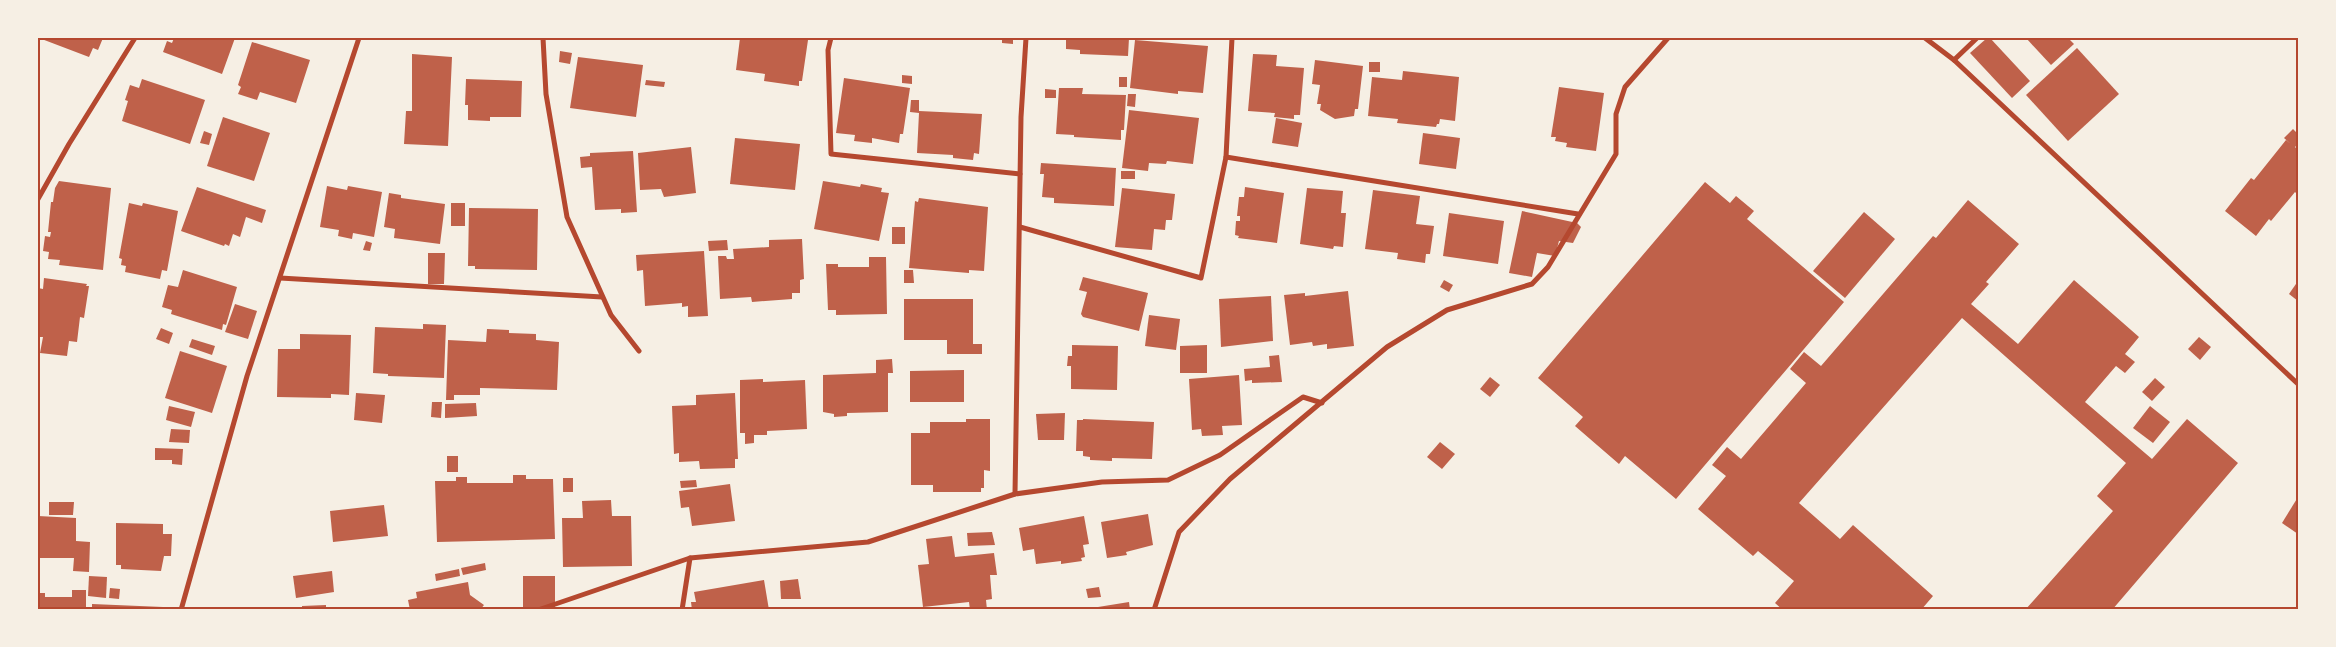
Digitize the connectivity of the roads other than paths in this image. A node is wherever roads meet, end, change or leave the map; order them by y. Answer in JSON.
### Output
{"nodes":[{"id":1,"x":135,"y":38,"type":"edge"},
{"id":2,"x":359,"y":38,"type":"edge"},
{"id":3,"x":543,"y":38,"type":"edge"},
{"id":4,"x":831,"y":38,"type":"edge"},
{"id":5,"x":1026,"y":38,"type":"edge"},
{"id":6,"x":1232,"y":38,"type":"edge"},
{"id":7,"x":1668,"y":38,"type":"edge"},
{"id":8,"x":1925,"y":38,"type":"edge"},
{"id":9,"x":1977,"y":38,"type":"edge"},
{"id":10,"x":1954,"y":60,"type":"junction"},
{"id":11,"x":1226,"y":157,"type":"junction"},
{"id":12,"x":1020,"y":174,"type":"junction"},
{"id":13,"x":38,"y":199,"type":"edge"},
{"id":14,"x":1578,"y":214,"type":"junction"},
{"id":15,"x":1020,"y":227,"type":"junction"},
{"id":16,"x":280,"y":278,"type":"junction"},
{"id":17,"x":602,"y":297,"type":"junction"},
{"id":18,"x":639,"y":351,"type":"dead end"},
{"id":19,"x":2298,"y":384,"type":"edge"},
{"id":20,"x":1322,"y":403,"type":"junction"},
{"id":21,"x":1015,"y":494,"type":"junction"},
{"id":22,"x":690,"y":558,"type":"junction"},
{"id":23,"x":181,"y":610,"type":"edge"},
{"id":24,"x":538,"y":610,"type":"edge"},
{"id":25,"x":682,"y":610,"type":"edge"},
{"id":26,"x":1154,"y":610,"type":"edge"}],
"edges":[{"from":1,"to":13,"type":"street"},
{"from":2,"to":16,"type":"street"},
{"from":3,"to":17,"type":"street"},
{"from":4,"to":12,"type":"street"},
{"from":5,"to":12,"type":"street"},
{"from":6,"to":11,"type":"street"},
{"from":7,"to":14,"type":"street"},
{"from":8,"to":10,"type":"street"},
{"from":9,"to":10,"type":"street"},
{"from":10,"to":19,"type":"street"},
{"from":11,"to":14,"type":"street"},
{"from":11,"to":15,"type":"street"},
{"from":12,"to":15,"type":"street"},
{"from":14,"to":20,"type":"street"},
{"from":15,"to":21,"type":"street"},
{"from":16,"to":17,"type":"street"},
{"from":16,"to":23,"type":"street"},
{"from":17,"to":18,"type":"street"},
{"from":20,"to":21,"type":"street"},
{"from":20,"to":26,"type":"street"},
{"from":21,"to":22,"type":"street"},
{"from":22,"to":24,"type":"street"},
{"from":22,"to":25,"type":"street"}]}
